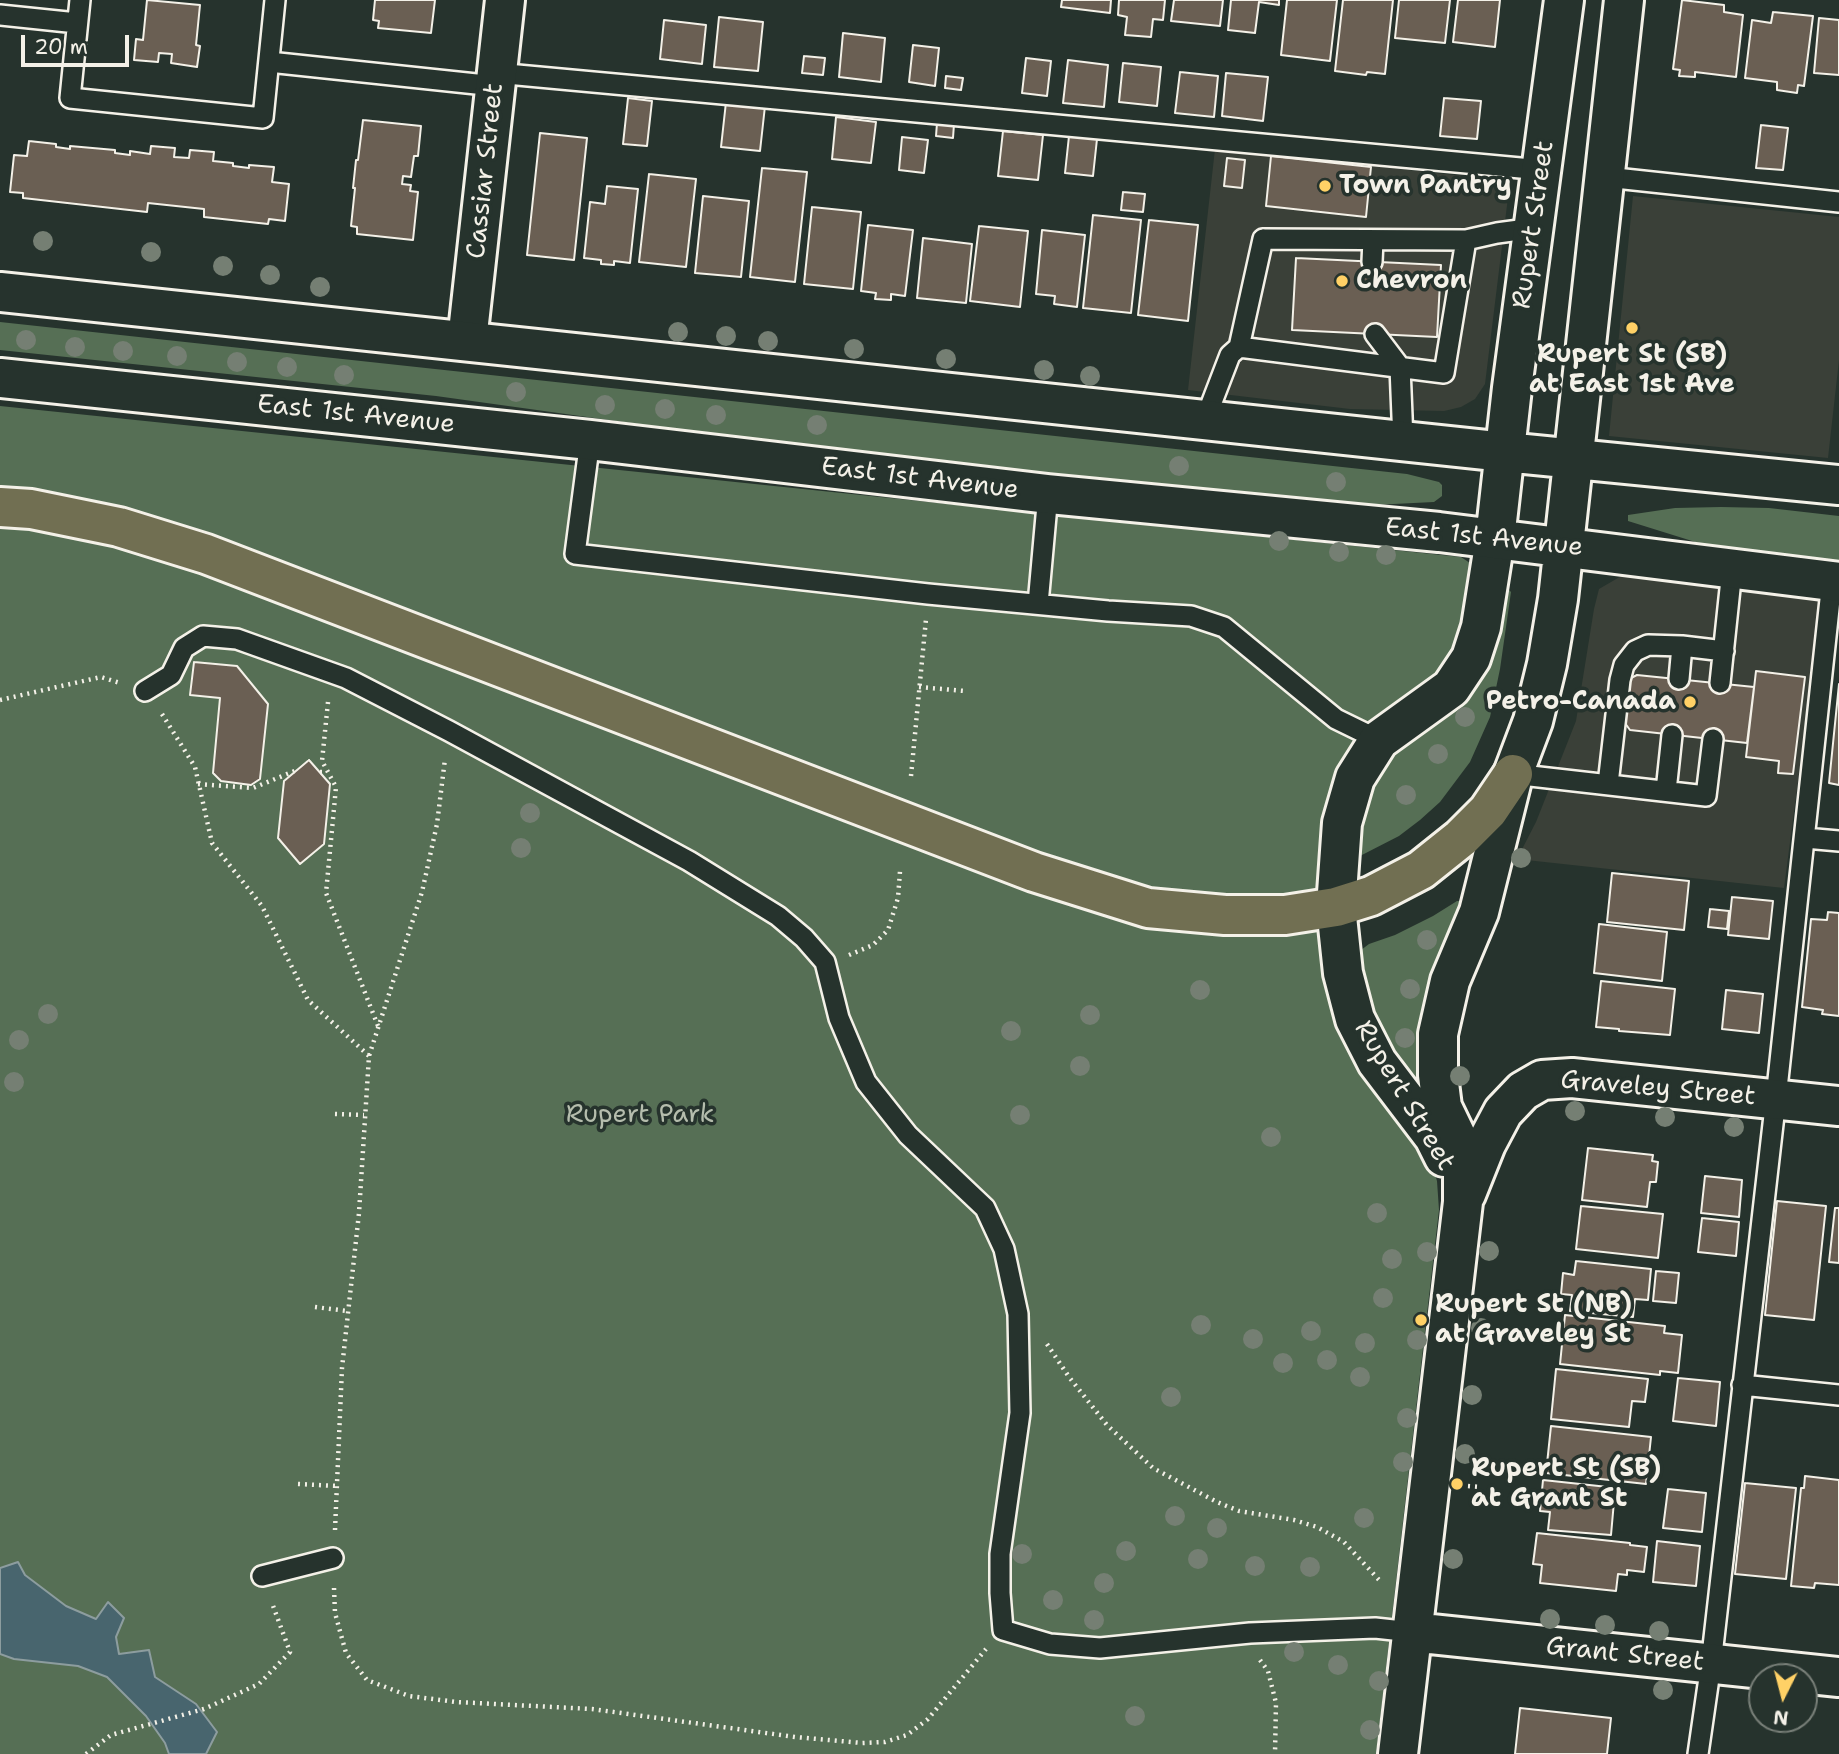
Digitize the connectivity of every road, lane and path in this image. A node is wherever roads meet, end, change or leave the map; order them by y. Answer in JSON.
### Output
{"nodes":[{"id":1,"x":79,"y":0,"type":"edge"},
{"id":2,"x":275,"y":0,"type":"edge"},
{"id":3,"x":505,"y":0,"type":"edge"},
{"id":4,"x":1564,"y":0,"type":"edge"},
{"id":5,"x":1624,"y":0,"type":"edge"},
{"id":6,"x":0,"y":15,"type":"edge"},
{"id":7,"x":77,"y":23,"type":"junction"},
{"id":8,"x":269,"y":62,"type":"junction"},
{"id":9,"x":495,"y":80,"type":"junction"},
{"id":10,"x":1542,"y":170,"type":"junction"},
{"id":11,"x":1606,"y":177,"type":"junction"},
{"id":12,"x":1839,"y":202,"type":"edge"},
{"id":13,"x":1534,"y":228,"type":"junction"},
{"id":14,"x":1373,"y":240,"type":"junction"},
{"id":15,"x":1466,"y":240,"type":"junction"},
{"id":16,"x":1372,"y":262,"type":"dead end"},
{"id":17,"x":0,"y":292,"type":"edge"},
{"id":18,"x":1375,"y":334,"type":"dead end"},
{"id":19,"x":467,"y":341,"type":"junction"},
{"id":20,"x":1239,"y":347,"type":"junction"},
{"id":21,"x":1400,"y":367,"type":"junction"},
{"id":22,"x":0,"y":378,"type":"edge"},
{"id":23,"x":1205,"y":420,"type":"junction"},
{"id":24,"x":590,"y":440,"type":"junction"},
{"id":25,"x":1403,"y":441,"type":"junction"},
{"id":26,"x":1505,"y":452,"type":"junction"},
{"id":27,"x":1574,"y":460,"type":"junction"},
{"id":28,"x":1839,"y":485,"type":"edge"},
{"id":29,"x":1048,"y":494,"type":"junction"},
{"id":30,"x":0,"y":507,"type":"edge"},
{"id":31,"x":1495,"y":539,"type":"junction"},
{"id":32,"x":1565,"y":547,"type":"junction"},
{"id":33,"x":1732,"y":570,"type":"junction"},
{"id":34,"x":1835,"y":581,"type":"edge"},
{"id":35,"x":928,"y":594,"type":"junction"},
{"id":36,"x":1038,"y":604,"type":"junction"},
{"id":37,"x":1682,"y":646,"type":"junction"},
{"id":38,"x":1724,"y":651,"type":"junction"},
{"id":39,"x":332,"y":673,"type":"junction"},
{"id":40,"x":1679,"y":679,"type":"dead end"},
{"id":41,"x":1720,"y":684,"type":"dead end"},
{"id":42,"x":919,"y":687,"type":"junction"},
{"id":43,"x":145,"y":691,"type":"junction"},
{"id":44,"x":965,"y":691,"type":"dead end"},
{"id":45,"x":0,"y":700,"type":"edge"},
{"id":46,"x":449,"y":731,"type":"junction"},
{"id":47,"x":1672,"y":735,"type":"dead end"},
{"id":48,"x":1713,"y":739,"type":"dead end"},
{"id":49,"x":1379,"y":740,"type":"junction"},
{"id":50,"x":297,"y":770,"type":"dead end"},
{"id":51,"x":320,"y":772,"type":"dead end"},
{"id":52,"x":327,"y":772,"type":"junction"},
{"id":53,"x":1513,"y":774,"type":"junction"},
{"id":54,"x":911,"y":776,"type":"dead end"},
{"id":55,"x":198,"y":784,"type":"junction"},
{"id":56,"x":1608,"y":784,"type":"junction"},
{"id":57,"x":1666,"y":791,"type":"junction"},
{"id":58,"x":1805,"y":838,"type":"junction"},
{"id":59,"x":1839,"y":842,"type":"edge"},
{"id":60,"x":901,"y":871,"type":"dead end"},
{"id":61,"x":1336,"y":906,"type":"junction"},
{"id":62,"x":825,"y":962,"type":"junction"},
{"id":63,"x":379,"y":1027,"type":"junction"},
{"id":64,"x":369,"y":1056,"type":"junction"},
{"id":65,"x":1776,"y":1098,"type":"junction"},
{"id":66,"x":1839,"y":1105,"type":"edge"},
{"id":67,"x":334,"y":1114,"type":"dead end"},
{"id":68,"x":364,"y":1115,"type":"junction"},
{"id":69,"x":1462,"y":1202,"type":"junction"},
{"id":70,"x":315,"y":1307,"type":"dead end"},
{"id":71,"x":347,"y":1311,"type":"junction"},
{"id":72,"x":1018,"y":1314,"type":"junction"},
{"id":73,"x":1742,"y":1385,"type":"junction"},
{"id":74,"x":1839,"y":1395,"type":"edge"},
{"id":75,"x":298,"y":1484,"type":"dead end"},
{"id":76,"x":338,"y":1486,"type":"junction"},
{"id":77,"x":333,"y":1558,"type":"junction"},
{"id":78,"x":262,"y":1576,"type":"joint"},
{"id":79,"x":1381,"y":1583,"type":"dead end"},
{"id":80,"x":1003,"y":1630,"type":"junction"},
{"id":81,"x":1412,"y":1632,"type":"junction"},
{"id":82,"x":1250,"y":1633,"type":"junction"},
{"id":83,"x":1711,"y":1664,"type":"junction"},
{"id":84,"x":1839,"y":1677,"type":"edge"},
{"id":85,"x":86,"y":1754,"type":"edge"},
{"id":86,"x":1275,"y":1754,"type":"edge"},
{"id":87,"x":1398,"y":1754,"type":"edge"},
{"id":88,"x":1698,"y":1754,"type":"edge"}],
"edges":[{"from":1,"to":7,"type":"lane"},
{"from":2,"to":8,"type":"lane"},
{"from":3,"to":9,"type":"main road","name":"Cassiar Street"},
{"from":4,"to":10,"type":"main road","name":"Rupert Street"},
{"from":5,"to":11,"type":"main road","name":"Rupert Street"},
{"from":6,"to":7,"type":"lane"},
{"from":7,"to":8,"type":"lane"},
{"from":8,"to":9,"type":"lane"},
{"from":9,"to":10,"type":"lane"},
{"from":9,"to":19,"type":"main road","name":"Cassiar Street"},
{"from":10,"to":13,"type":"main road","name":"Rupert Street"},
{"from":11,"to":12,"type":"lane"},
{"from":11,"to":27,"type":"main road","name":"Rupert Street"},
{"from":13,"to":15,"type":"lane"},
{"from":13,"to":26,"type":"main road","name":"Rupert Street"},
{"from":14,"to":15,"type":"lane"},
{"from":14,"to":16,"type":"lane"},
{"from":14,"to":20,"type":"lane"},
{"from":15,"to":21,"type":"lane"},
{"from":17,"to":19,"type":"main road"},
{"from":18,"to":21,"type":"lane"},
{"from":19,"to":23,"type":"main road"},
{"from":20,"to":21,"type":"lane"},
{"from":20,"to":23,"type":"lane"},
{"from":21,"to":25,"type":"lane"},
{"from":22,"to":24,"type":"main road","name":"East 1st Avenue"},
{"from":23,"to":25,"type":"main road"},
{"from":24,"to":29,"type":"main road","name":"East 1st Avenue"},
{"from":24,"to":35,"type":"lane"},
{"from":25,"to":26,"type":"main road"},
{"from":26,"to":27,"type":"main road"},
{"from":26,"to":31,"type":"main road","name":"Rupert Street"},
{"from":27,"to":28,"type":"main road"},
{"from":27,"to":32,"type":"main road","name":"Rupert Street"},
{"from":29,"to":31,"type":"main road","name":"East 1st Avenue"},
{"from":29,"to":36,"type":"lane"},
{"from":30,"to":61,"type":"highway"},
{"from":31,"to":32,"type":"main road","name":"East 1st Avenue"},
{"from":31,"to":49,"type":"main road","name":"Rupert Street"},
{"from":32,"to":33,"type":"main road","name":"East 1st Avenue"},
{"from":32,"to":53,"type":"main road","name":"Rupert Street"},
{"from":33,"to":34,"type":"main road","name":"East 1st Avenue"},
{"from":33,"to":38,"type":"lane"},
{"from":34,"to":58,"type":"lane"},
{"from":35,"to":36,"type":"lane"},
{"from":35,"to":42,"type":"path"},
{"from":36,"to":49,"type":"lane"},
{"from":37,"to":38,"type":"lane"},
{"from":37,"to":40,"type":"lane"},
{"from":37,"to":56,"type":"lane"},
{"from":38,"to":41,"type":"lane"},
{"from":39,"to":43,"type":"lane"},
{"from":39,"to":46,"type":"lane"},
{"from":39,"to":52,"type":"path"},
{"from":42,"to":44,"type":"path"},
{"from":42,"to":54,"type":"path"},
{"from":43,"to":45,"type":"path"},
{"from":43,"to":55,"type":"path"},
{"from":46,"to":62,"type":"lane"},
{"from":46,"to":63,"type":"path"},
{"from":47,"to":57,"type":"lane"},
{"from":48,"to":57,"type":"lane"},
{"from":49,"to":61,"type":"main road","name":"Rupert Street"},
{"from":50,"to":55,"type":"path"},
{"from":51,"to":52,"type":"path"},
{"from":52,"to":63,"type":"path"},
{"from":53,"to":56,"type":"lane"},
{"from":53,"to":61,"type":"highway"},
{"from":53,"to":69,"type":"main road","name":"Rupert Street"},
{"from":55,"to":64,"type":"path"},
{"from":56,"to":57,"type":"lane"},
{"from":58,"to":59,"type":"lane"},
{"from":58,"to":65,"type":"lane"},
{"from":60,"to":62,"type":"path"},
{"from":61,"to":69,"type":"main road","name":"Rupert Street"},
{"from":62,"to":72,"type":"lane"},
{"from":63,"to":64,"type":"path"},
{"from":64,"to":68,"type":"path"},
{"from":65,"to":66,"type":"main road","name":"Graveley Street"},
{"from":65,"to":69,"type":"main road","name":"Graveley Street"},
{"from":65,"to":73,"type":"lane"},
{"from":67,"to":68,"type":"path"},
{"from":68,"to":71,"type":"path"},
{"from":69,"to":81,"type":"main road","name":"Rupert Street"},
{"from":70,"to":71,"type":"path"},
{"from":71,"to":76,"type":"path"},
{"from":72,"to":79,"type":"path"},
{"from":72,"to":80,"type":"lane"},
{"from":73,"to":74,"type":"lane"},
{"from":73,"to":83,"type":"lane"},
{"from":75,"to":76,"type":"path"},
{"from":76,"to":77,"type":"path"},
{"from":77,"to":78,"type":"lane"},
{"from":77,"to":80,"type":"path"},
{"from":78,"to":85,"type":"path"},
{"from":80,"to":82,"type":"lane"},
{"from":81,"to":82,"type":"lane"},
{"from":81,"to":83,"type":"main road","name":"Grant Street"},
{"from":81,"to":87,"type":"main road","name":"Rupert Street"},
{"from":82,"to":86,"type":"path"},
{"from":83,"to":84,"type":"main road","name":"Grant Street"},
{"from":83,"to":88,"type":"lane"}]}
